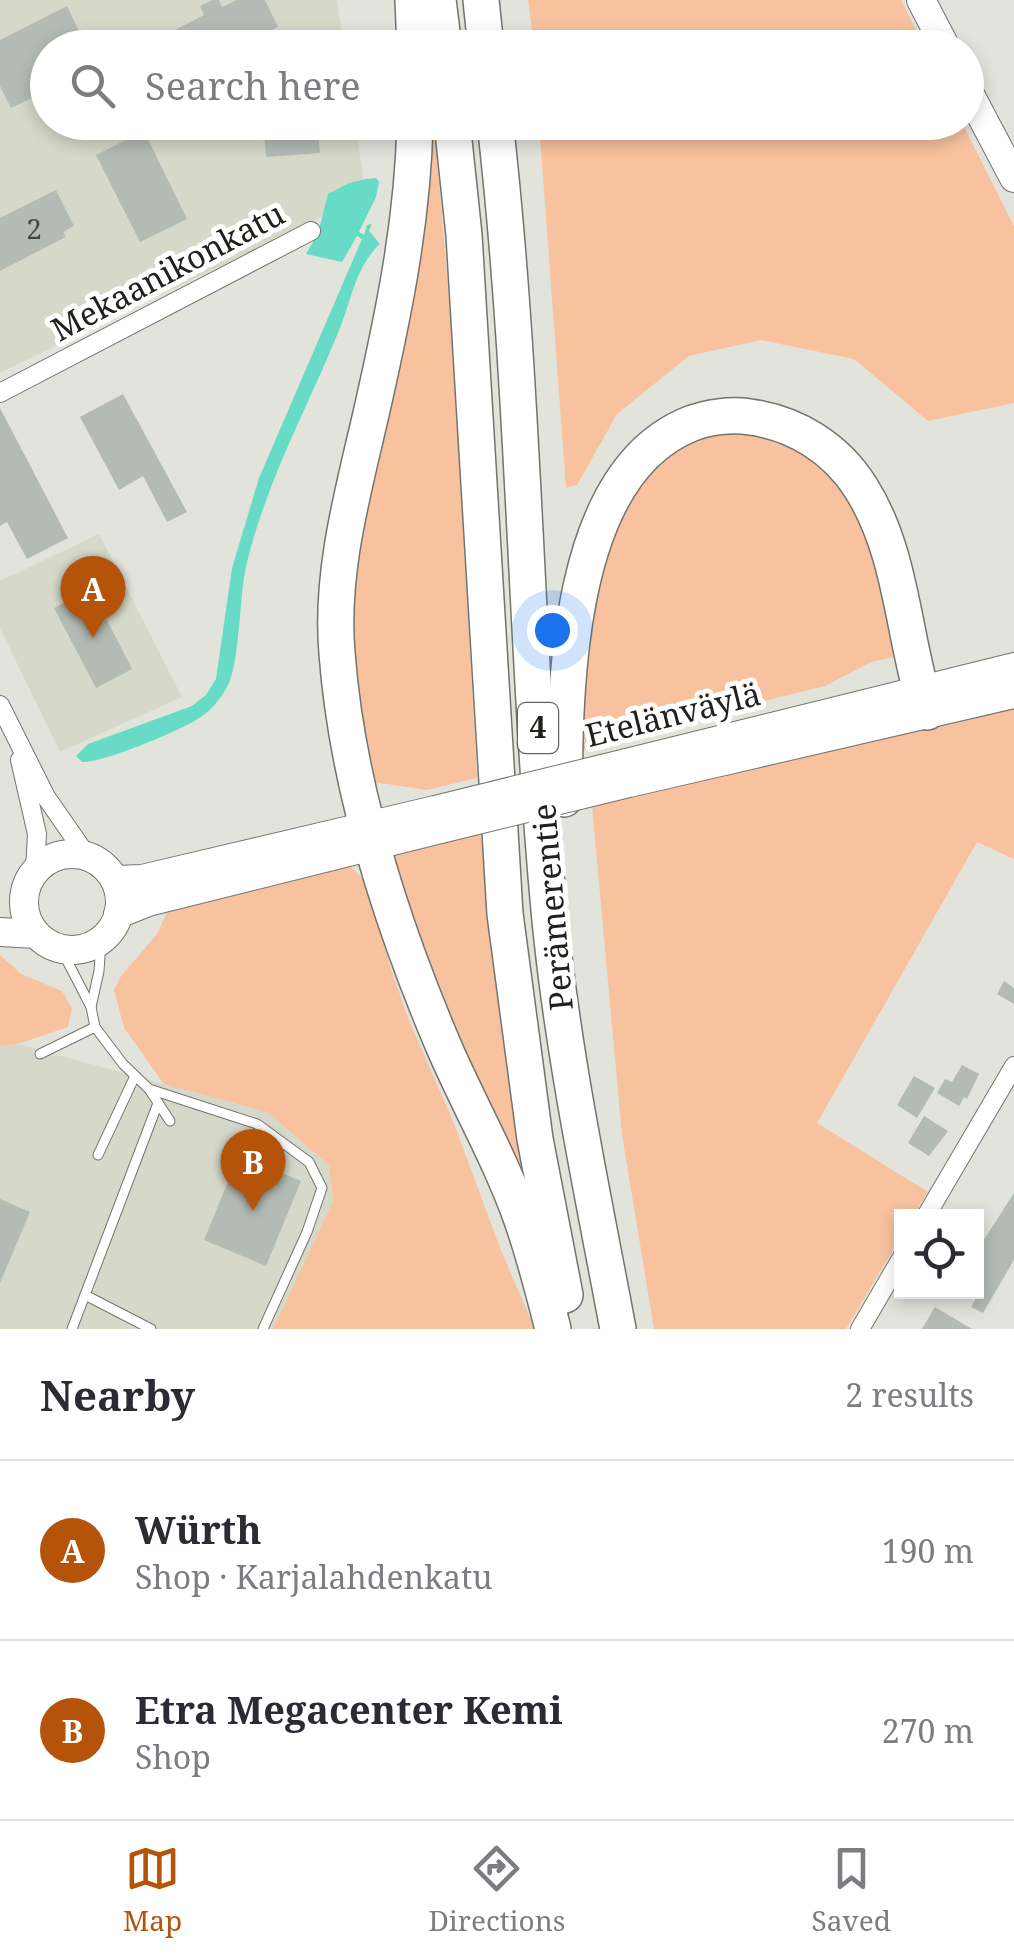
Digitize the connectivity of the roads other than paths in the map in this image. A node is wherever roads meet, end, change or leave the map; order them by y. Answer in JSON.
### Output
{"nodes":[{"id":1,"x":412,"y":0,"type":"edge"},
{"id":2,"x":438,"y":0,"type":"edge"},
{"id":3,"x":480,"y":0,"type":"edge"},
{"id":4,"x":921,"y":0,"type":"edge"},
{"id":5,"x":413,"y":30,"type":"edge"},
{"id":6,"x":442,"y":30,"type":"edge"},
{"id":7,"x":484,"y":30,"type":"edge"},
{"id":8,"x":937,"y":30,"type":"edge"},
{"id":9,"x":984,"y":121,"type":"edge"},
{"id":10,"x":414,"y":140,"type":"edge"},
{"id":11,"x":454,"y":140,"type":"edge"},
{"id":12,"x":497,"y":140,"type":"edge"},
{"id":13,"x":1014,"y":178,"type":"edge"},
{"id":14,"x":311,"y":231,"type":"dead end"},
{"id":15,"x":0,"y":393,"type":"edge"},
{"id":16,"x":1014,"y":667,"type":"edge"},
{"id":17,"x":1014,"y":694,"type":"edge"},
{"id":18,"x":923,"y":701,"type":"junction"},
{"id":19,"x":0,"y":705,"type":"edge"},
{"id":20,"x":14,"y":736,"type":"junction"},
{"id":21,"x":370,"y":834,"type":"junction"},
{"id":22,"x":87,"y":856,"type":"junction"},
{"id":23,"x":30,"y":879,"type":"junction"},
{"id":24,"x":115,"y":880,"type":"junction"},
{"id":25,"x":0,"y":904,"type":"edge"},
{"id":26,"x":118,"y":914,"type":"junction"},
{"id":27,"x":0,"y":932,"type":"edge"},
{"id":28,"x":36,"y":934,"type":"junction"},
{"id":29,"x":101,"y":940,"type":"junction"},
{"id":30,"x":61,"y":949,"type":"junction"},
{"id":31,"x":91,"y":1006,"type":"junction"},
{"id":32,"x":95,"y":1026,"type":"junction"},
{"id":33,"x":40,"y":1054,"type":"dead end"},
{"id":34,"x":1014,"y":1066,"type":"edge"},
{"id":35,"x":135,"y":1076,"type":"junction"},
{"id":36,"x":571,"y":1079,"type":"junction"},
{"id":37,"x":149,"y":1089,"type":"junction"},
{"id":38,"x":158,"y":1103,"type":"junction"},
{"id":39,"x":170,"y":1121,"type":"dead end"},
{"id":40,"x":98,"y":1155,"type":"dead end"},
{"id":41,"x":930,"y":1209,"type":"edge"},
{"id":42,"x":894,"y":1272,"type":"edge"},
{"id":43,"x":85,"y":1294,"type":"junction"},
{"id":44,"x":72,"y":1329,"type":"edge"},
{"id":45,"x":151,"y":1329,"type":"edge"},
{"id":46,"x":263,"y":1329,"type":"edge"},
{"id":47,"x":553,"y":1329,"type":"edge"},
{"id":48,"x":571,"y":1329,"type":"edge"},
{"id":49,"x":618,"y":1329,"type":"edge"},
{"id":50,"x":860,"y":1329,"type":"edge"}],
"edges":[{"from":1,"to":5,"type":"highway"},
{"from":2,"to":6,"type":"highway"},
{"from":3,"to":7,"type":"highway"},
{"from":4,"to":8,"type":"main road"},
{"from":9,"to":13,"type":"main road"},
{"from":10,"to":21,"type":"highway"},
{"from":11,"to":48,"type":"highway","name":"Perämerentie","number":"4"},
{"from":12,"to":36,"type":"highway","name":"Perämerentie","number":"4"},
{"from":14,"to":15,"type":"street","name":"Mekaanikonkatu"},
{"from":16,"to":18,"type":"main road","name":"Etelänväylä"},
{"from":17,"to":18,"type":"main road","name":"Etelänväylä"},
{"from":18,"to":21,"type":"main road","name":"Etelänväylä","bridge":true},
{"from":18,"to":36,"type":"highway"},
{"from":19,"to":20,"type":"street"},
{"from":20,"to":22,"type":"street"},
{"from":20,"to":23,"type":"street"},
{"from":21,"to":24,"type":"main road","name":"Etelänväylä"},
{"from":21,"to":26,"type":"main road","name":"Etelänväylä"},
{"from":21,"to":47,"type":"highway"},
{"from":22,"to":23,"type":"main road"},
{"from":22,"to":24,"type":"main road"},
{"from":23,"to":25,"type":"main road"},
{"from":23,"to":28,"type":"main road"},
{"from":24,"to":26,"type":"main road"},
{"from":26,"to":29,"type":"main road"},
{"from":27,"to":28,"type":"main road"},
{"from":28,"to":30,"type":"main road"},
{"from":29,"to":30,"type":"main road"},
{"from":29,"to":31,"type":"lane"},
{"from":30,"to":31,"type":"lane"},
{"from":31,"to":32,"type":"lane"},
{"from":32,"to":33,"type":"lane"},
{"from":32,"to":35,"type":"lane"},
{"from":34,"to":41,"type":"street"},
{"from":35,"to":37,"type":"lane"},
{"from":35,"to":40,"type":"lane"},
{"from":36,"to":49,"type":"highway","name":"Perämerentie","number":"4"},
{"from":37,"to":38,"type":"lane"},
{"from":37,"to":46,"type":"lane"},
{"from":38,"to":39,"type":"lane"},
{"from":38,"to":43,"type":"lane"},
{"from":42,"to":50,"type":"street"},
{"from":43,"to":44,"type":"lane"},
{"from":43,"to":45,"type":"lane"}]}
